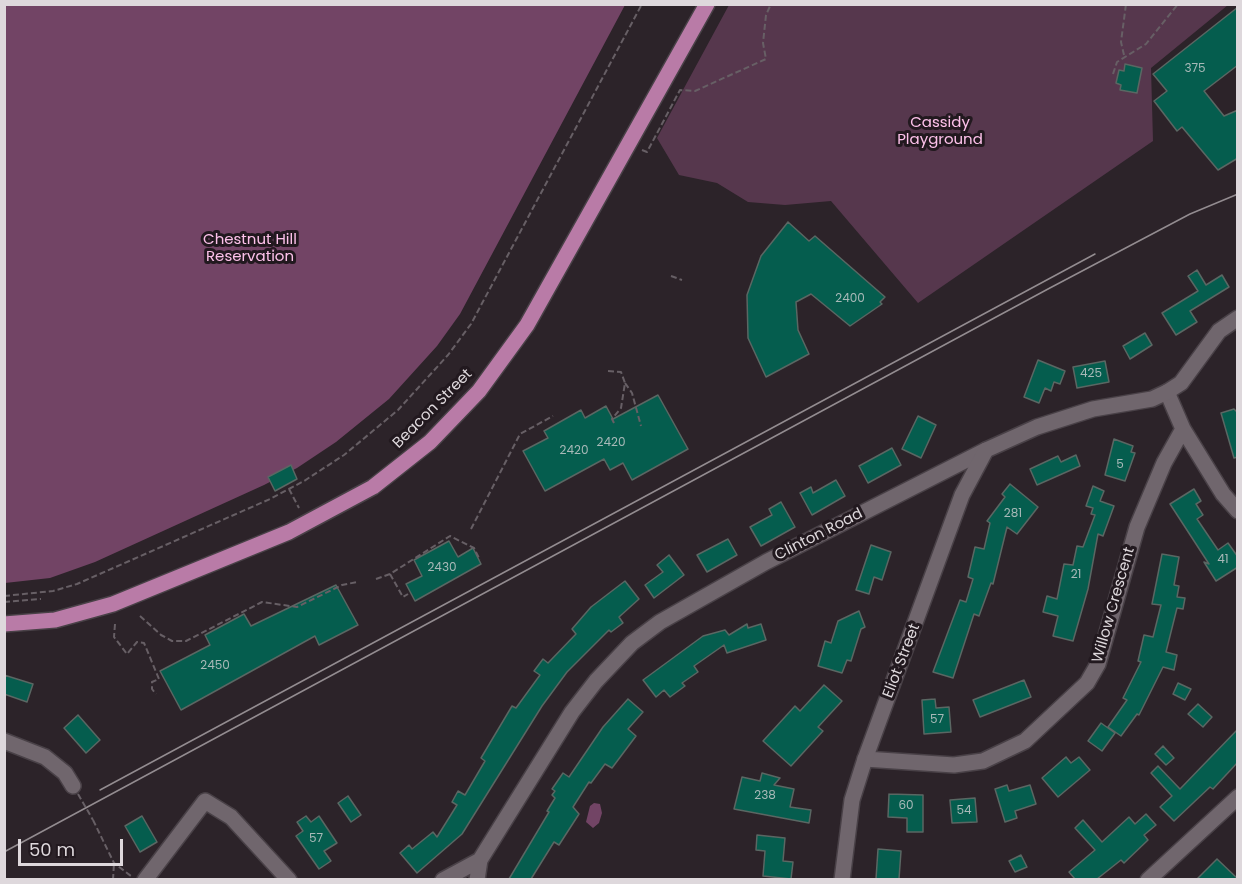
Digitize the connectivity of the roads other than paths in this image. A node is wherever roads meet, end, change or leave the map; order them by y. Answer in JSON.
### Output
{"nodes":[{"id":1,"x":707,"y":4,"type":"edge"},
{"id":2,"x":1238,"y":318,"type":"edge"},
{"id":3,"x":1167,"y":392,"type":"junction"},
{"id":4,"x":1183,"y":429,"type":"junction"},
{"id":5,"x":987,"y":450,"type":"junction"},
{"id":6,"x":1238,"y":511,"type":"edge"},
{"id":7,"x":4,"y":624,"type":"edge"},
{"id":8,"x":4,"y":741,"type":"edge"},
{"id":9,"x":865,"y":759,"type":"junction"},
{"id":10,"x":76,"y":790,"type":"road end"},
{"id":11,"x":1238,"y":797,"type":"edge"},
{"id":12,"x":480,"y":860,"type":"junction"},
{"id":13,"x":138,"y":878,"type":"edge"},
{"id":14,"x":289,"y":879,"type":"edge"},
{"id":15,"x":443,"y":879,"type":"edge"},
{"id":16,"x":477,"y":879,"type":"edge"},
{"id":17,"x":842,"y":879,"type":"edge"},
{"id":18,"x":1148,"y":879,"type":"edge"}],
"edges":[{"from":1,"to":7,"type":"main road","name":"Beacon Street"},
{"from":2,"to":3,"type":"street","name":"Clinton Road"},
{"from":3,"to":4,"type":"street"},
{"from":3,"to":5,"type":"street","name":"Clinton Road"},
{"from":4,"to":6,"type":"street"},
{"from":4,"to":9,"type":"street","name":"Willow Crescent"},
{"from":5,"to":9,"type":"street","name":"Eliot Street"},
{"from":5,"to":12,"type":"street","name":"Clinton Road"},
{"from":8,"to":10,"type":"street"},
{"from":9,"to":17,"type":"street","name":"Eliot Street"},
{"from":11,"to":18,"type":"street"},
{"from":12,"to":15,"type":"street"},
{"from":12,"to":16,"type":"street","name":"Clinton Road"},
{"from":13,"to":14,"type":"street"}]}
